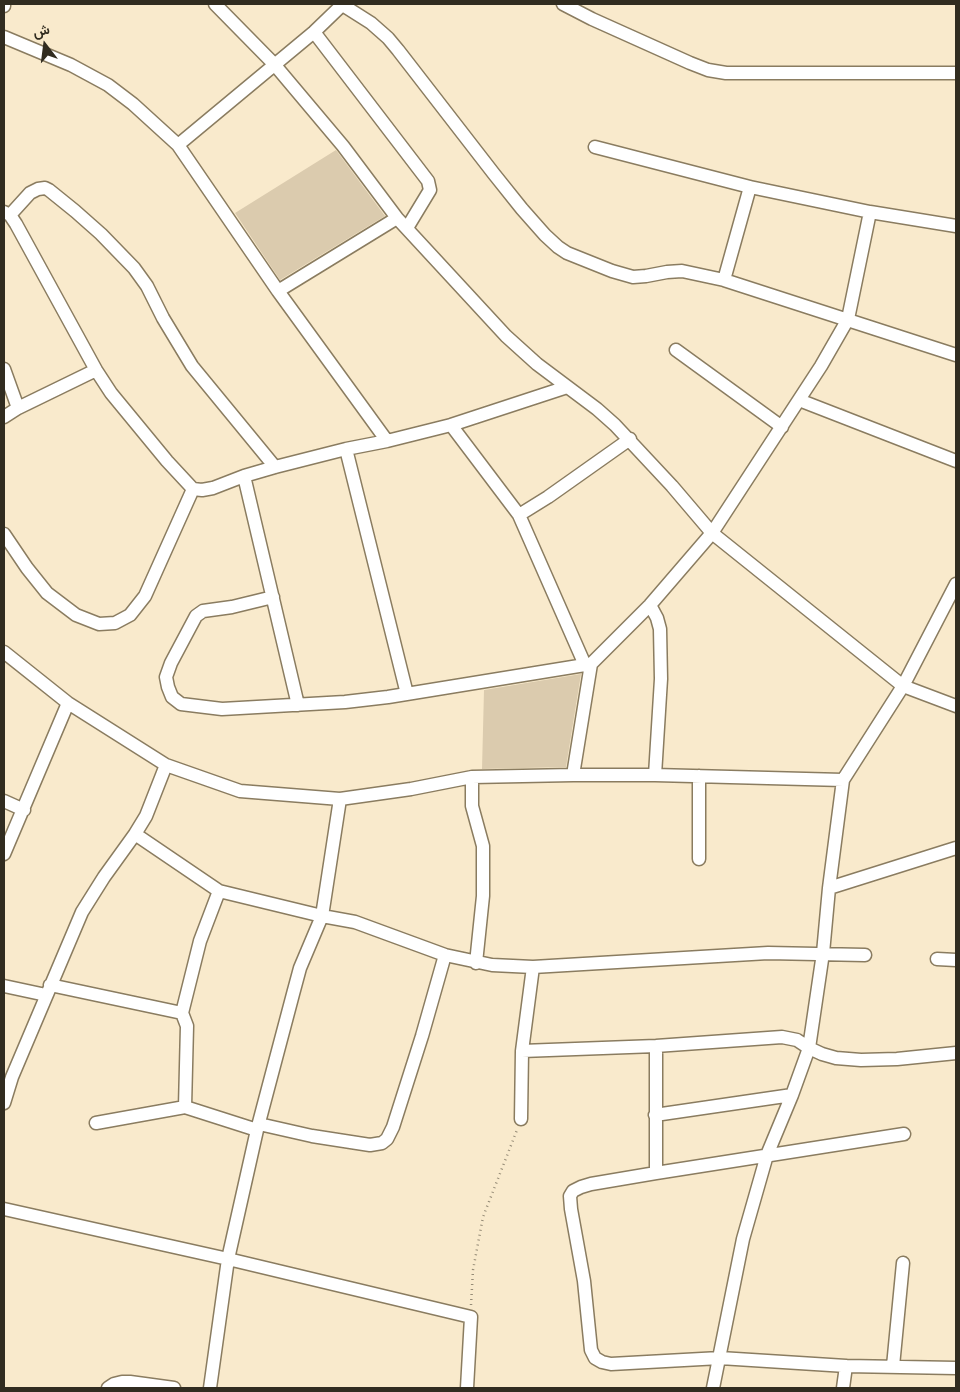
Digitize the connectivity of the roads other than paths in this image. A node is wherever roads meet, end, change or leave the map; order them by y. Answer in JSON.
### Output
{"nodes":[{"id":1,"x":215,"y":4,"type":"edge"},
{"id":2,"x":341,"y":4,"type":"edge"},
{"id":3,"x":563,"y":4,"type":"edge"},
{"id":4,"x":314,"y":32,"type":"junction"},
{"id":5,"x":4,"y":36,"type":"edge"},
{"id":6,"x":274,"y":64,"type":"junction"},
{"id":7,"x":956,"y":73,"type":"edge"},
{"id":8,"x":178,"y":145,"type":"junction"},
{"id":9,"x":595,"y":147,"type":"dead end"},
{"id":10,"x":750,"y":187,"type":"junction"},
{"id":11,"x":870,"y":212,"type":"junction"},
{"id":12,"x":7,"y":214,"type":"edge"},
{"id":13,"x":397,"y":218,"type":"junction"},
{"id":14,"x":956,"y":226,"type":"edge"},
{"id":15,"x":407,"y":228,"type":"junction"},
{"id":16,"x":724,"y":280,"type":"junction"},
{"id":17,"x":278,"y":291,"type":"junction"},
{"id":18,"x":848,"y":319,"type":"junction"},
{"id":19,"x":676,"y":350,"type":"dead end"},
{"id":20,"x":956,"y":355,"type":"edge"},
{"id":21,"x":4,"y":369,"type":"edge"},
{"id":22,"x":96,"y":370,"type":"junction"},
{"id":23,"x":566,"y":387,"type":"junction"},
{"id":24,"x":799,"y":400,"type":"junction"},
{"id":25,"x":18,"y":408,"type":"junction"},
{"id":26,"x":4,"y":417,"type":"edge"},
{"id":27,"x":451,"y":425,"type":"junction"},
{"id":28,"x":782,"y":427,"type":"junction"},
{"id":29,"x":630,"y":440,"type":"junction"},
{"id":30,"x":387,"y":441,"type":"junction"},
{"id":31,"x":346,"y":449,"type":"junction"},
{"id":32,"x":956,"y":461,"type":"edge"},
{"id":33,"x":274,"y":467,"type":"junction"},
{"id":34,"x":244,"y":476,"type":"junction"},
{"id":35,"x":193,"y":489,"type":"junction"},
{"id":36,"x":519,"y":515,"type":"junction"},
{"id":37,"x":712,"y":533,"type":"junction"},
{"id":38,"x":4,"y":534,"type":"edge"},
{"id":39,"x":956,"y":584,"type":"edge"},
{"id":40,"x":273,"y":597,"type":"junction"},
{"id":41,"x":650,"y":605,"type":"junction"},
{"id":42,"x":4,"y":652,"type":"edge"},
{"id":43,"x":588,"y":665,"type":"junction"},
{"id":44,"x":903,"y":686,"type":"junction"},
{"id":45,"x":407,"y":694,"type":"junction"},
{"id":46,"x":68,"y":702,"type":"junction"},
{"id":47,"x":298,"y":705,"type":"junction"},
{"id":48,"x":956,"y":706,"type":"edge"},
{"id":49,"x":166,"y":765,"type":"junction"},
{"id":50,"x":573,"y":775,"type":"junction"},
{"id":51,"x":655,"y":775,"type":"junction"},
{"id":52,"x":699,"y":776,"type":"junction"},
{"id":53,"x":472,"y":777,"type":"junction"},
{"id":54,"x":843,"y":780,"type":"junction"},
{"id":55,"x":340,"y":799,"type":"junction"},
{"id":56,"x":4,"y":801,"type":"edge"},
{"id":57,"x":24,"y":810,"type":"junction"},
{"id":58,"x":136,"y":834,"type":"junction"},
{"id":59,"x":956,"y":848,"type":"edge"},
{"id":60,"x":4,"y":854,"type":"edge"},
{"id":61,"x":699,"y":859,"type":"dead end"},
{"id":62,"x":829,"y":888,"type":"junction"},
{"id":63,"x":218,"y":891,"type":"junction"},
{"id":64,"x":322,"y":916,"type":"junction"},
{"id":65,"x":823,"y":953,"type":"junction"},
{"id":66,"x":445,"y":955,"type":"junction"},
{"id":67,"x":866,"y":955,"type":"dead end"},
{"id":68,"x":937,"y":959,"type":"dead end"},
{"id":69,"x":956,"y":960,"type":"edge"},
{"id":70,"x":476,"y":963,"type":"junction"},
{"id":71,"x":533,"y":967,"type":"junction"},
{"id":72,"x":4,"y":986,"type":"edge"},
{"id":73,"x":48,"y":990,"type":"junction"},
{"id":74,"x":182,"y":1013,"type":"junction"},
{"id":75,"x":656,"y":1046,"type":"junction"},
{"id":76,"x":809,"y":1048,"type":"junction"},
{"id":77,"x":522,"y":1051,"type":"junction"},
{"id":78,"x":956,"y":1052,"type":"edge"},
{"id":79,"x":8,"y":1076,"type":"edge"},
{"id":80,"x":792,"y":1095,"type":"junction"},
{"id":81,"x":4,"y":1103,"type":"edge"},
{"id":82,"x":185,"y":1107,"type":"junction"},
{"id":83,"x":655,"y":1114,"type":"junction"},
{"id":84,"x":522,"y":1120,"type":"road end"},
{"id":85,"x":96,"y":1123,"type":"dead end"},
{"id":86,"x":258,"y":1127,"type":"junction"},
{"id":87,"x":904,"y":1134,"type":"dead end"},
{"id":88,"x":767,"y":1155,"type":"junction"},
{"id":89,"x":656,"y":1173,"type":"junction"},
{"id":90,"x":4,"y":1209,"type":"edge"},
{"id":91,"x":228,"y":1260,"type":"junction"},
{"id":92,"x":903,"y":1263,"type":"dead end"},
{"id":93,"x":720,"y":1358,"type":"junction"},
{"id":94,"x":846,"y":1366,"type":"junction"},
{"id":95,"x":893,"y":1366,"type":"junction"},
{"id":96,"x":956,"y":1368,"type":"edge"},
{"id":97,"x":108,"y":1388,"type":"edge"},
{"id":98,"x":174,"y":1388,"type":"edge"},
{"id":99,"x":210,"y":1388,"type":"edge"},
{"id":100,"x":467,"y":1388,"type":"edge"},
{"id":101,"x":713,"y":1388,"type":"edge"},
{"id":102,"x":843,"y":1388,"type":"edge"}],
"edges":[{"from":1,"to":6,"type":"street"},
{"from":2,"to":4,"type":"street"},
{"from":2,"to":16,"type":"street"},
{"from":3,"to":7,"type":"street"},
{"from":4,"to":6,"type":"street"},
{"from":4,"to":15,"type":"street"},
{"from":5,"to":8,"type":"street"},
{"from":6,"to":8,"type":"street"},
{"from":6,"to":13,"type":"street"},
{"from":8,"to":17,"type":"street"},
{"from":9,"to":10,"type":"street"},
{"from":10,"to":11,"type":"street"},
{"from":10,"to":16,"type":"street"},
{"from":11,"to":14,"type":"street"},
{"from":11,"to":18,"type":"street"},
{"from":12,"to":22,"type":"street"},
{"from":12,"to":33,"type":"street"},
{"from":13,"to":15,"type":"street"},
{"from":13,"to":17,"type":"street"},
{"from":15,"to":23,"type":"street"},
{"from":16,"to":18,"type":"street"},
{"from":17,"to":30,"type":"street"},
{"from":18,"to":20,"type":"street"},
{"from":18,"to":24,"type":"street"},
{"from":19,"to":28,"type":"street"},
{"from":21,"to":25,"type":"street"},
{"from":22,"to":25,"type":"street"},
{"from":22,"to":35,"type":"street"},
{"from":23,"to":27,"type":"street"},
{"from":23,"to":29,"type":"street"},
{"from":24,"to":28,"type":"street"},
{"from":24,"to":32,"type":"street"},
{"from":25,"to":26,"type":"street"},
{"from":27,"to":30,"type":"street"},
{"from":27,"to":36,"type":"street"},
{"from":28,"to":37,"type":"street"},
{"from":29,"to":36,"type":"street"},
{"from":29,"to":37,"type":"street"},
{"from":30,"to":31,"type":"street"},
{"from":31,"to":33,"type":"street"},
{"from":31,"to":45,"type":"street"},
{"from":33,"to":34,"type":"street"},
{"from":34,"to":35,"type":"street"},
{"from":34,"to":40,"type":"street"},
{"from":35,"to":38,"type":"street"},
{"from":36,"to":43,"type":"street"},
{"from":37,"to":41,"type":"street"},
{"from":37,"to":44,"type":"street"},
{"from":39,"to":44,"type":"street"},
{"from":40,"to":47,"type":"street"},
{"from":40,"to":47,"type":"street"},
{"from":41,"to":43,"type":"street"},
{"from":41,"to":51,"type":"street"},
{"from":42,"to":46,"type":"street"},
{"from":43,"to":45,"type":"street"},
{"from":43,"to":50,"type":"street"},
{"from":44,"to":48,"type":"street"},
{"from":44,"to":54,"type":"street"},
{"from":45,"to":47,"type":"street"},
{"from":46,"to":49,"type":"street"},
{"from":46,"to":57,"type":"street"},
{"from":49,"to":55,"type":"street"},
{"from":49,"to":58,"type":"street"},
{"from":50,"to":51,"type":"street"},
{"from":50,"to":53,"type":"street"},
{"from":51,"to":52,"type":"street"},
{"from":52,"to":54,"type":"street"},
{"from":52,"to":61,"type":"street"},
{"from":53,"to":55,"type":"street"},
{"from":53,"to":70,"type":"street"},
{"from":54,"to":62,"type":"street"},
{"from":55,"to":64,"type":"street"},
{"from":56,"to":57,"type":"street"},
{"from":57,"to":60,"type":"street"},
{"from":58,"to":63,"type":"street"},
{"from":58,"to":73,"type":"street"},
{"from":59,"to":62,"type":"street"},
{"from":62,"to":65,"type":"street"},
{"from":63,"to":64,"type":"street"},
{"from":63,"to":74,"type":"street"},
{"from":64,"to":66,"type":"street"},
{"from":64,"to":86,"type":"street"},
{"from":65,"to":67,"type":"street"},
{"from":65,"to":71,"type":"street"},
{"from":65,"to":76,"type":"street"},
{"from":66,"to":70,"type":"street"},
{"from":66,"to":86,"type":"street"},
{"from":68,"to":69,"type":"street"},
{"from":70,"to":71,"type":"street"},
{"from":71,"to":77,"type":"street"},
{"from":72,"to":73,"type":"street"},
{"from":73,"to":74,"type":"street"},
{"from":73,"to":79,"type":"street"},
{"from":74,"to":82,"type":"street"},
{"from":75,"to":76,"type":"street"},
{"from":75,"to":77,"type":"street"},
{"from":75,"to":83,"type":"street"},
{"from":76,"to":78,"type":"street"},
{"from":76,"to":80,"type":"street"},
{"from":77,"to":84,"type":"street"},
{"from":79,"to":81,"type":"street"},
{"from":80,"to":83,"type":"street"},
{"from":80,"to":88,"type":"street"},
{"from":82,"to":85,"type":"street"},
{"from":82,"to":86,"type":"street"},
{"from":83,"to":89,"type":"street"},
{"from":86,"to":91,"type":"street"},
{"from":87,"to":88,"type":"street"},
{"from":88,"to":89,"type":"street"},
{"from":88,"to":93,"type":"street"},
{"from":89,"to":93,"type":"street"},
{"from":90,"to":91,"type":"street"},
{"from":91,"to":99,"type":"street"},
{"from":91,"to":100,"type":"street"},
{"from":92,"to":95,"type":"street"},
{"from":93,"to":94,"type":"street"},
{"from":93,"to":101,"type":"street"},
{"from":94,"to":95,"type":"street"},
{"from":94,"to":102,"type":"street"},
{"from":95,"to":96,"type":"street"},
{"from":97,"to":98,"type":"street"}]}
